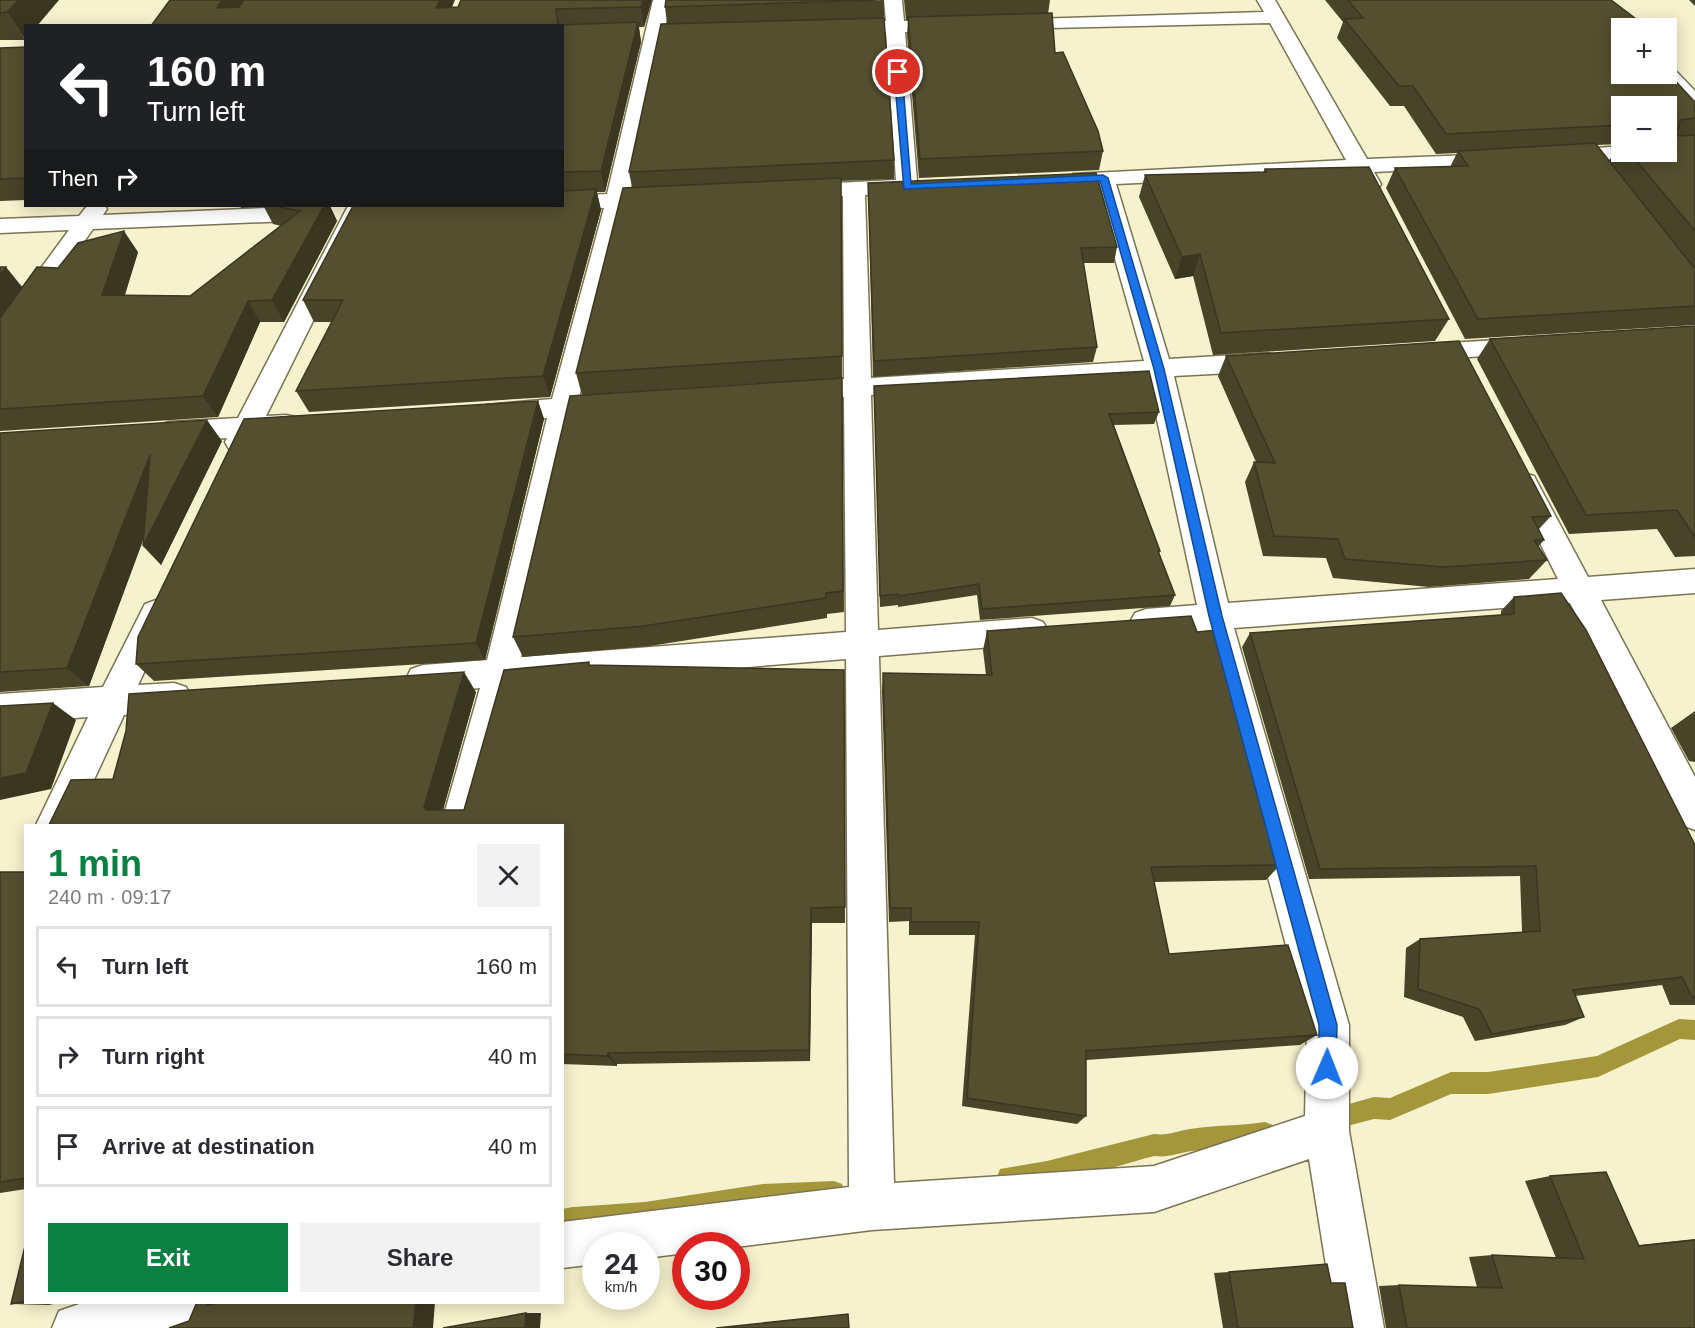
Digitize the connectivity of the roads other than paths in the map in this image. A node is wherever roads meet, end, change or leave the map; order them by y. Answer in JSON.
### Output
{"nodes":[{"id":1,"x":662,"y":0,"type":"edge"},
{"id":2,"x":893,"y":0,"type":"edge"},
{"id":3,"x":1270,"y":9,"type":"edge"},
{"id":4,"x":894,"y":26,"type":"junction"},
{"id":5,"x":825,"y":29,"type":"edge"},
{"id":6,"x":1677,"y":83,"type":"edge"},
{"id":7,"x":1695,"y":102,"type":"edge"},
{"id":8,"x":1611,"y":159,"type":"edge"},
{"id":9,"x":1361,"y":167,"type":"junction"},
{"id":10,"x":1103,"y":178,"type":"junction"},
{"id":11,"x":1057,"y":180,"type":"edge"},
{"id":12,"x":930,"y":186,"type":"edge"},
{"id":13,"x":907,"y":187,"type":"junction"},
{"id":14,"x":854,"y":189,"type":"junction"},
{"id":15,"x":771,"y":193,"type":"edge"},
{"id":16,"x":688,"y":197,"type":"edge"},
{"id":17,"x":617,"y":200,"type":"junction"},
{"id":18,"x":564,"y":203,"type":"edge"},
{"id":19,"x":1382,"y":207,"type":"edge"},
{"id":20,"x":365,"y":209,"type":"edge"},
{"id":21,"x":93,"y":214,"type":"edge"},
{"id":22,"x":0,"y":226,"type":"edge"},
{"id":23,"x":0,"y":342,"type":"edge"},
{"id":24,"x":1552,"y":344,"type":"edge"},
{"id":25,"x":1397,"y":354,"type":"edge"},
{"id":26,"x":1290,"y":361,"type":"edge"},
{"id":27,"x":1159,"y":369,"type":"junction"},
{"id":28,"x":858,"y":387,"type":"junction"},
{"id":29,"x":775,"y":393,"type":"edge"},
{"id":30,"x":634,"y":403,"type":"edge"},
{"id":31,"x":563,"y":408,"type":"junction"},
{"id":32,"x":469,"y":413,"type":"edge"},
{"id":33,"x":317,"y":422,"type":"edge"},
{"id":34,"x":246,"y":426,"type":"junction"},
{"id":35,"x":141,"y":434,"type":"edge"},
{"id":36,"x":1515,"y":465,"type":"edge"},
{"id":37,"x":226,"y":469,"type":"edge"},
{"id":38,"x":1695,"y":581,"type":"edge"},
{"id":39,"x":170,"y":585,"type":"edge"},
{"id":40,"x":1579,"y":589,"type":"junction"},
{"id":41,"x":1215,"y":616,"type":"junction"},
{"id":42,"x":1122,"y":624,"type":"edge"},
{"id":43,"x":1063,"y":628,"type":"edge"},
{"id":44,"x":864,"y":644,"type":"junction"},
{"id":45,"x":500,"y":675,"type":"junction"},
{"id":46,"x":396,"y":681,"type":"edge"},
{"id":47,"x":202,"y":694,"type":"edge"},
{"id":48,"x":113,"y":702,"type":"junction"},
{"id":49,"x":0,"y":709,"type":"edge"},
{"id":50,"x":1695,"y":813,"type":"edge"},
{"id":51,"x":54,"y":824,"type":"edge"},
{"id":52,"x":459,"y":824,"type":"edge"},
{"id":53,"x":1327,"y":1131,"type":"junction"},
{"id":54,"x":872,"y":1207,"type":"junction"},
{"id":55,"x":564,"y":1245,"type":"edge"},
{"id":56,"x":191,"y":1304,"type":"edge"},
{"id":57,"x":76,"y":1328,"type":"edge"},
{"id":58,"x":1360,"y":1328,"type":"edge"}],
"edges":[{"from":1,"to":17,"type":"street"},
{"from":2,"to":4,"type":"street"},
{"from":3,"to":4,"type":"street"},
{"from":3,"to":9,"type":"street"},
{"from":4,"to":5,"type":"street"},
{"from":4,"to":13,"type":"street"},
{"from":6,"to":7,"type":"street"},
{"from":8,"to":9,"type":"street"},
{"from":9,"to":10,"type":"street"},
{"from":9,"to":19,"type":"street"},
{"from":10,"to":11,"type":"street"},
{"from":10,"to":27,"type":"street"},
{"from":12,"to":13,"type":"street"},
{"from":13,"to":14,"type":"street"},
{"from":14,"to":15,"type":"street"},
{"from":14,"to":28,"type":"street"},
{"from":16,"to":17,"type":"street"},
{"from":17,"to":18,"type":"street"},
{"from":17,"to":31,"type":"street"},
{"from":20,"to":21,"type":"street"},
{"from":20,"to":34,"type":"street"},
{"from":21,"to":22,"type":"street"},
{"from":21,"to":23,"type":"street"},
{"from":24,"to":25,"type":"street"},
{"from":26,"to":27,"type":"street"},
{"from":27,"to":28,"type":"street"},
{"from":27,"to":41,"type":"street"},
{"from":28,"to":29,"type":"street"},
{"from":28,"to":44,"type":"street"},
{"from":30,"to":31,"type":"street"},
{"from":31,"to":32,"type":"street"},
{"from":31,"to":45,"type":"street"},
{"from":33,"to":34,"type":"street"},
{"from":34,"to":35,"type":"street"},
{"from":34,"to":37,"type":"street"},
{"from":36,"to":40,"type":"street"},
{"from":38,"to":40,"type":"street"},
{"from":39,"to":48,"type":"street"},
{"from":40,"to":41,"type":"street"},
{"from":40,"to":50,"type":"street"},
{"from":41,"to":42,"type":"street"},
{"from":41,"to":53,"type":"street"},
{"from":43,"to":44,"type":"street"},
{"from":44,"to":45,"type":"street"},
{"from":44,"to":54,"type":"street"},
{"from":45,"to":46,"type":"street"},
{"from":45,"to":52,"type":"street"},
{"from":47,"to":48,"type":"street"},
{"from":48,"to":49,"type":"street"},
{"from":48,"to":51,"type":"street"},
{"from":53,"to":54,"type":"street"},
{"from":53,"to":58,"type":"street"},
{"from":54,"to":55,"type":"street"},
{"from":56,"to":57,"type":"street"}]}
